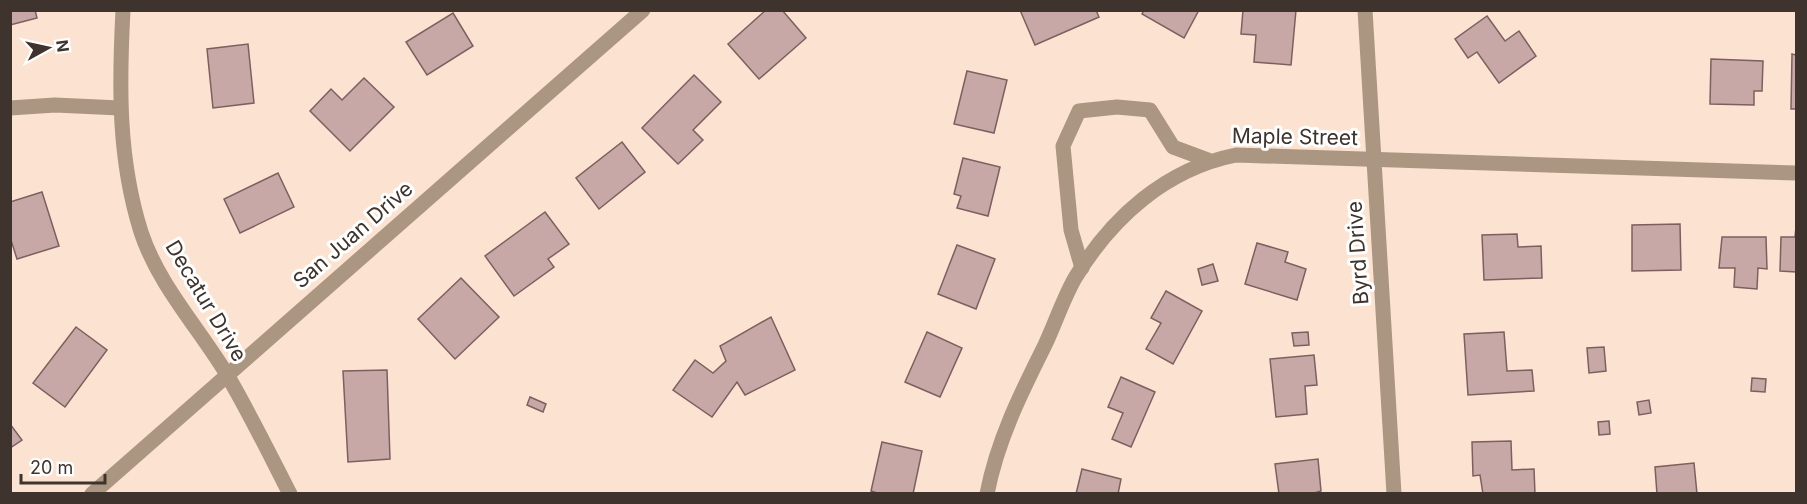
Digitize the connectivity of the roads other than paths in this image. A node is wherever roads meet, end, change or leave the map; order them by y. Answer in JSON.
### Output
{"nodes":[{"id":1,"x":123,"y":10,"type":"edge"},
{"id":2,"x":643,"y":10,"type":"edge"},
{"id":3,"x":1365,"y":10,"type":"edge"},
{"id":4,"x":10,"y":108,"type":"edge"},
{"id":5,"x":120,"y":108,"type":"junction"},
{"id":6,"x":1373,"y":159,"type":"junction"},
{"id":7,"x":1208,"y":160,"type":"junction"},
{"id":8,"x":1797,"y":174,"type":"edge"},
{"id":9,"x":1082,"y":268,"type":"junction"},
{"id":10,"x":226,"y":373,"type":"junction"},
{"id":11,"x":92,"y":494,"type":"edge"},
{"id":12,"x":290,"y":494,"type":"edge"},
{"id":13,"x":987,"y":494,"type":"edge"},
{"id":14,"x":1394,"y":494,"type":"edge"}],
"edges":[{"from":1,"to":5,"type":"street","name":"Decatur Drive"},
{"from":2,"to":10,"type":"street","name":"San Juan Drive"},
{"from":3,"to":6,"type":"street","name":"Byrd Drive"},
{"from":4,"to":5,"type":"street"},
{"from":5,"to":10,"type":"street","name":"Decatur Drive"},
{"from":6,"to":7,"type":"street","name":"Maple Street"},
{"from":6,"to":8,"type":"street","name":"Maple Street"},
{"from":6,"to":14,"type":"street","name":"Byrd Drive"},
{"from":7,"to":9,"type":"street","name":"Maple Street"},
{"from":7,"to":9,"type":"street"},
{"from":9,"to":13,"type":"street","name":"Maple Street"},
{"from":10,"to":11,"type":"street","name":"San Juan Drive"},
{"from":10,"to":12,"type":"street","name":"Decatur Drive"}]}
